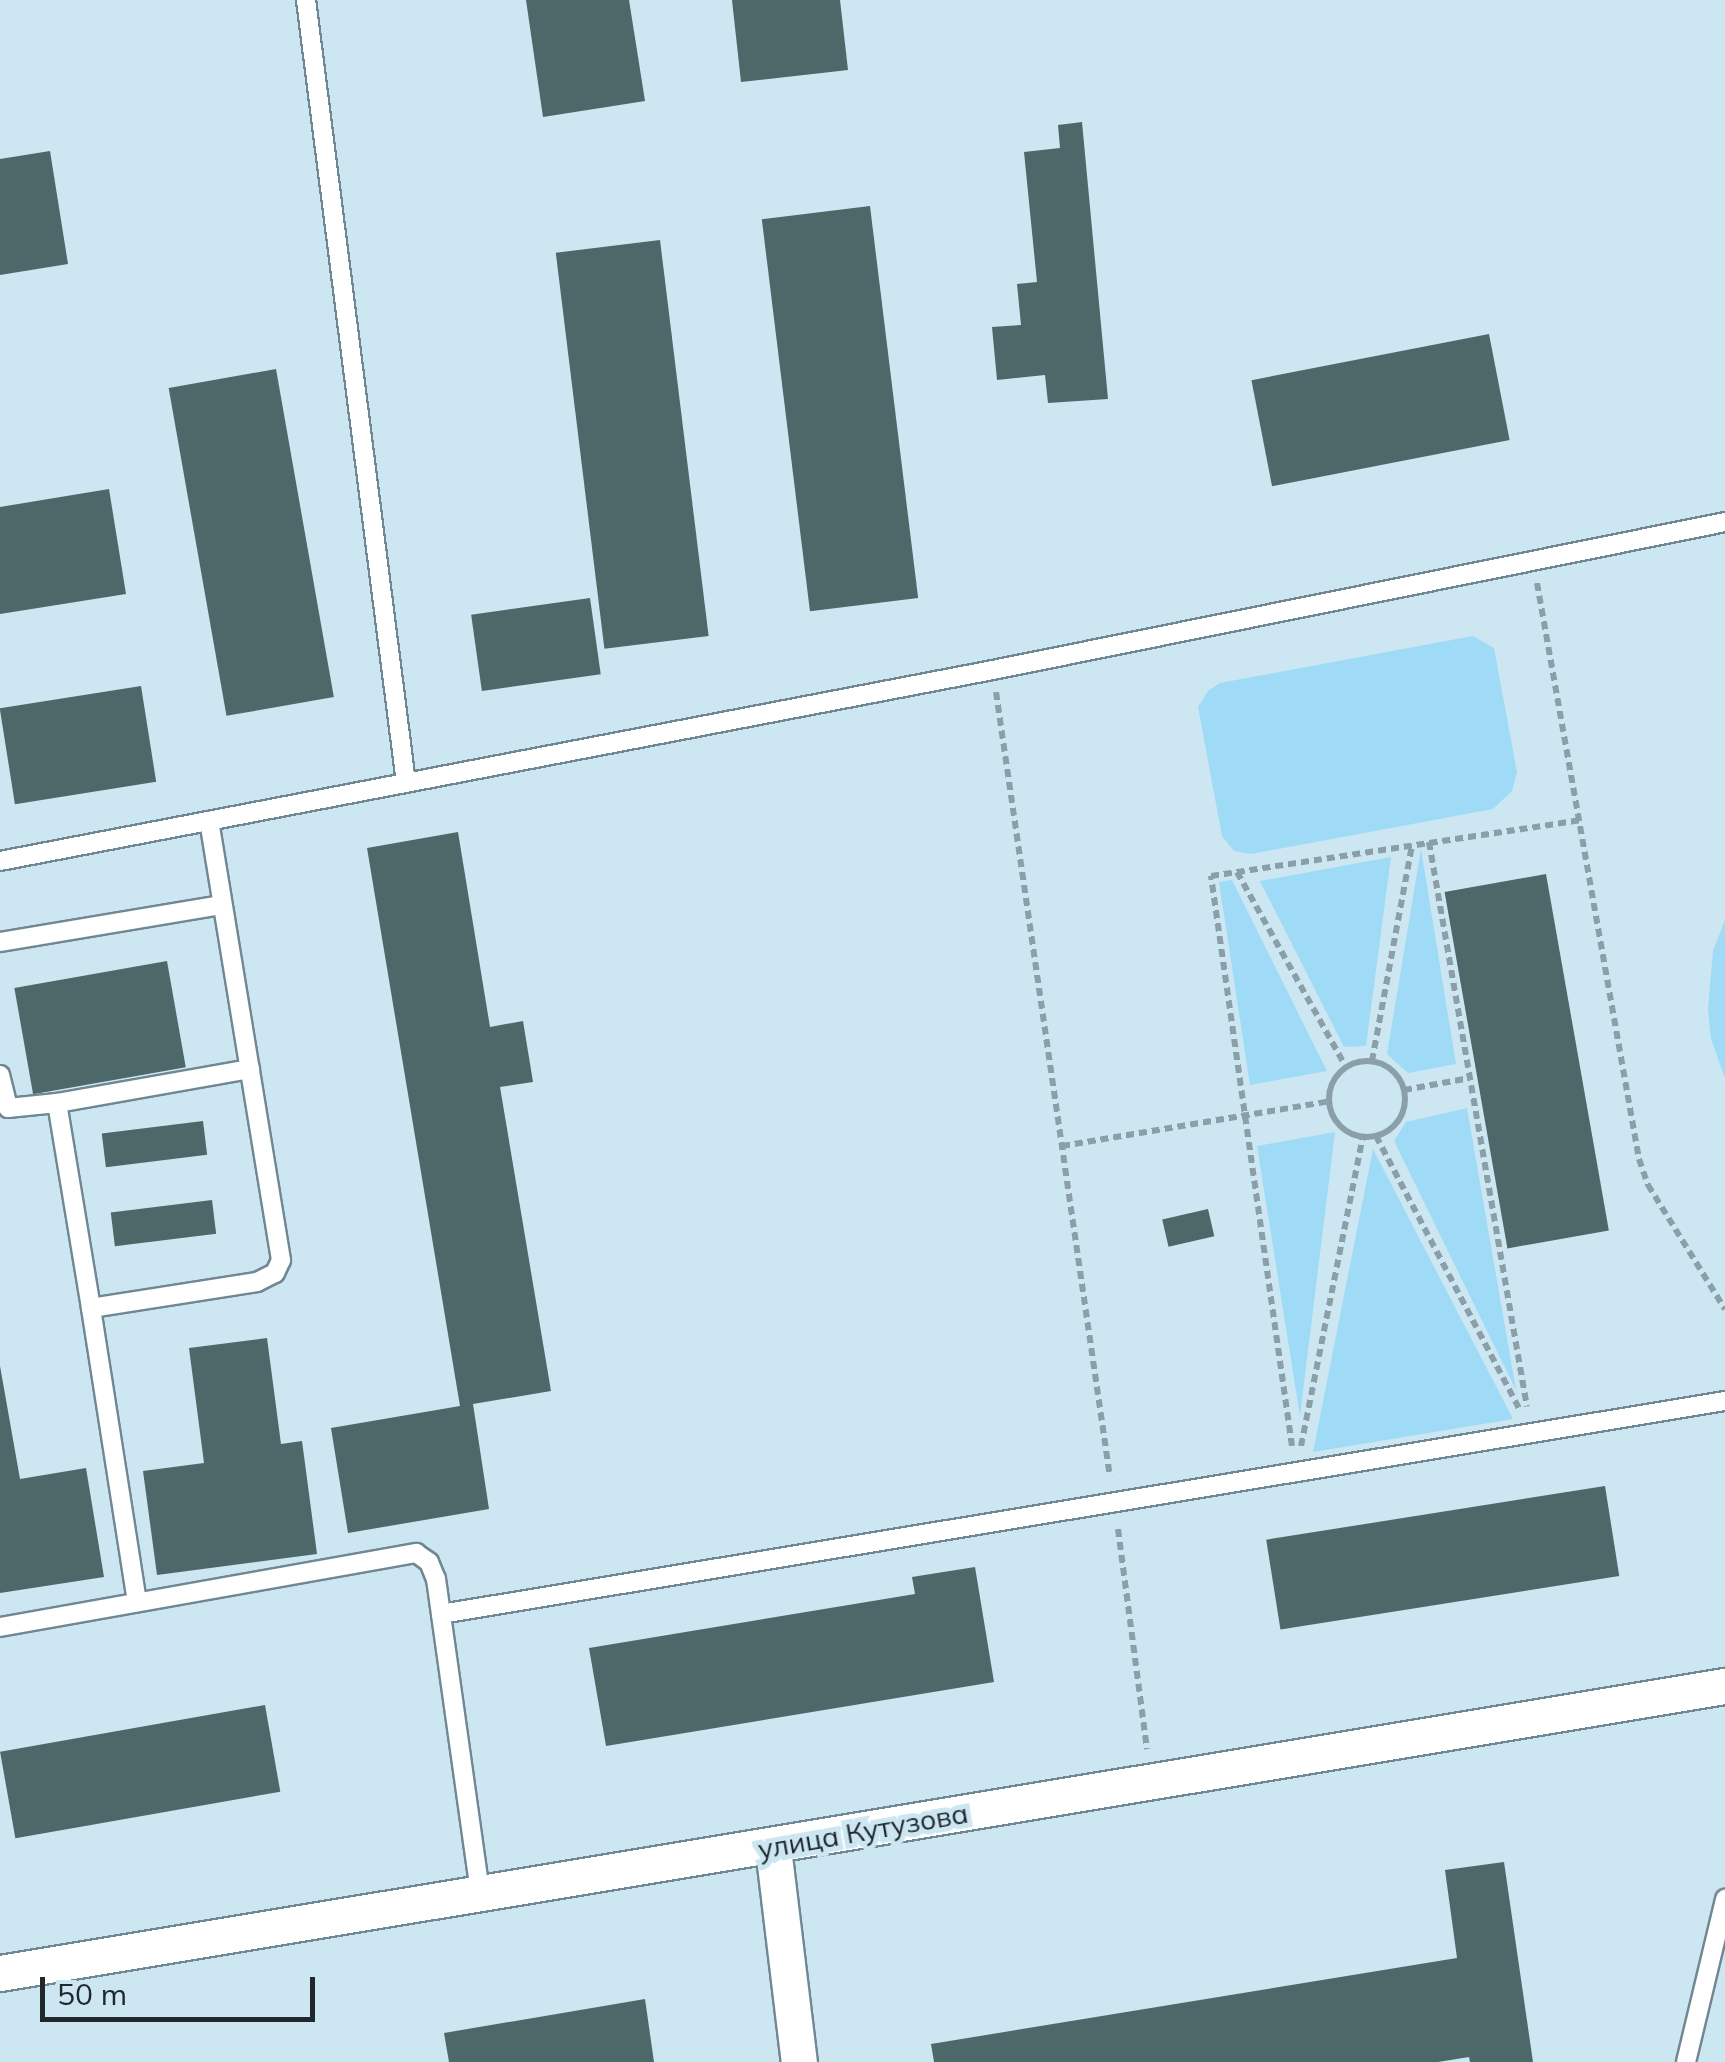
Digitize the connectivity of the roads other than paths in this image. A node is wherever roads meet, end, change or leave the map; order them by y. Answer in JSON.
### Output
{"nodes":[{"id":1,"x":306,"y":0,"type":"edge"},
{"id":2,"x":1725,"y":522,"type":"edge"},
{"id":3,"x":406,"y":783,"type":"junction"},
{"id":4,"x":208,"y":821,"type":"junction"},
{"id":5,"x":0,"y":861,"type":"edge"},
{"id":6,"x":222,"y":905,"type":"junction"},
{"id":7,"x":0,"y":942,"type":"edge"},
{"id":8,"x":250,"y":1069,"type":"junction"},
{"id":9,"x":0,"y":1075,"type":"edge"},
{"id":10,"x":57,"y":1103,"type":"junction"},
{"id":11,"x":91,"y":1308,"type":"junction"},
{"id":12,"x":1725,"y":1401,"type":"edge"},
{"id":13,"x":137,"y":1602,"type":"junction"},
{"id":14,"x":440,"y":1614,"type":"junction"},
{"id":15,"x":0,"y":1627,"type":"edge"},
{"id":16,"x":1725,"y":1686,"type":"edge"},
{"id":17,"x":773,"y":1848,"type":"junction"},
{"id":18,"x":480,"y":1891,"type":"junction"},
{"id":19,"x":1725,"y":1899,"type":"edge"},
{"id":20,"x":0,"y":1973,"type":"edge"},
{"id":21,"x":798,"y":2062,"type":"edge"},
{"id":22,"x":1686,"y":2062,"type":"edge"}],
"edges":[{"from":1,"to":3,"type":"lane"},
{"from":2,"to":3,"type":"lane"},
{"from":3,"to":4,"type":"lane"},
{"from":4,"to":5,"type":"lane"},
{"from":4,"to":6,"type":"lane"},
{"from":6,"to":7,"type":"lane"},
{"from":6,"to":8,"type":"lane"},
{"from":8,"to":10,"type":"lane"},
{"from":8,"to":11,"type":"lane"},
{"from":9,"to":10,"type":"lane"},
{"from":10,"to":11,"type":"lane"},
{"from":11,"to":13,"type":"lane"},
{"from":12,"to":14,"type":"lane"},
{"from":13,"to":14,"type":"lane"},
{"from":13,"to":15,"type":"lane"},
{"from":14,"to":18,"type":"lane"},
{"from":16,"to":17,"type":"street","name":"улица Кутузова"},
{"from":17,"to":18,"type":"street","name":"улица Кутузова"},
{"from":17,"to":21,"type":"street"},
{"from":18,"to":20,"type":"street","name":"улица Кутузова"},
{"from":19,"to":22,"type":"lane"}]}
